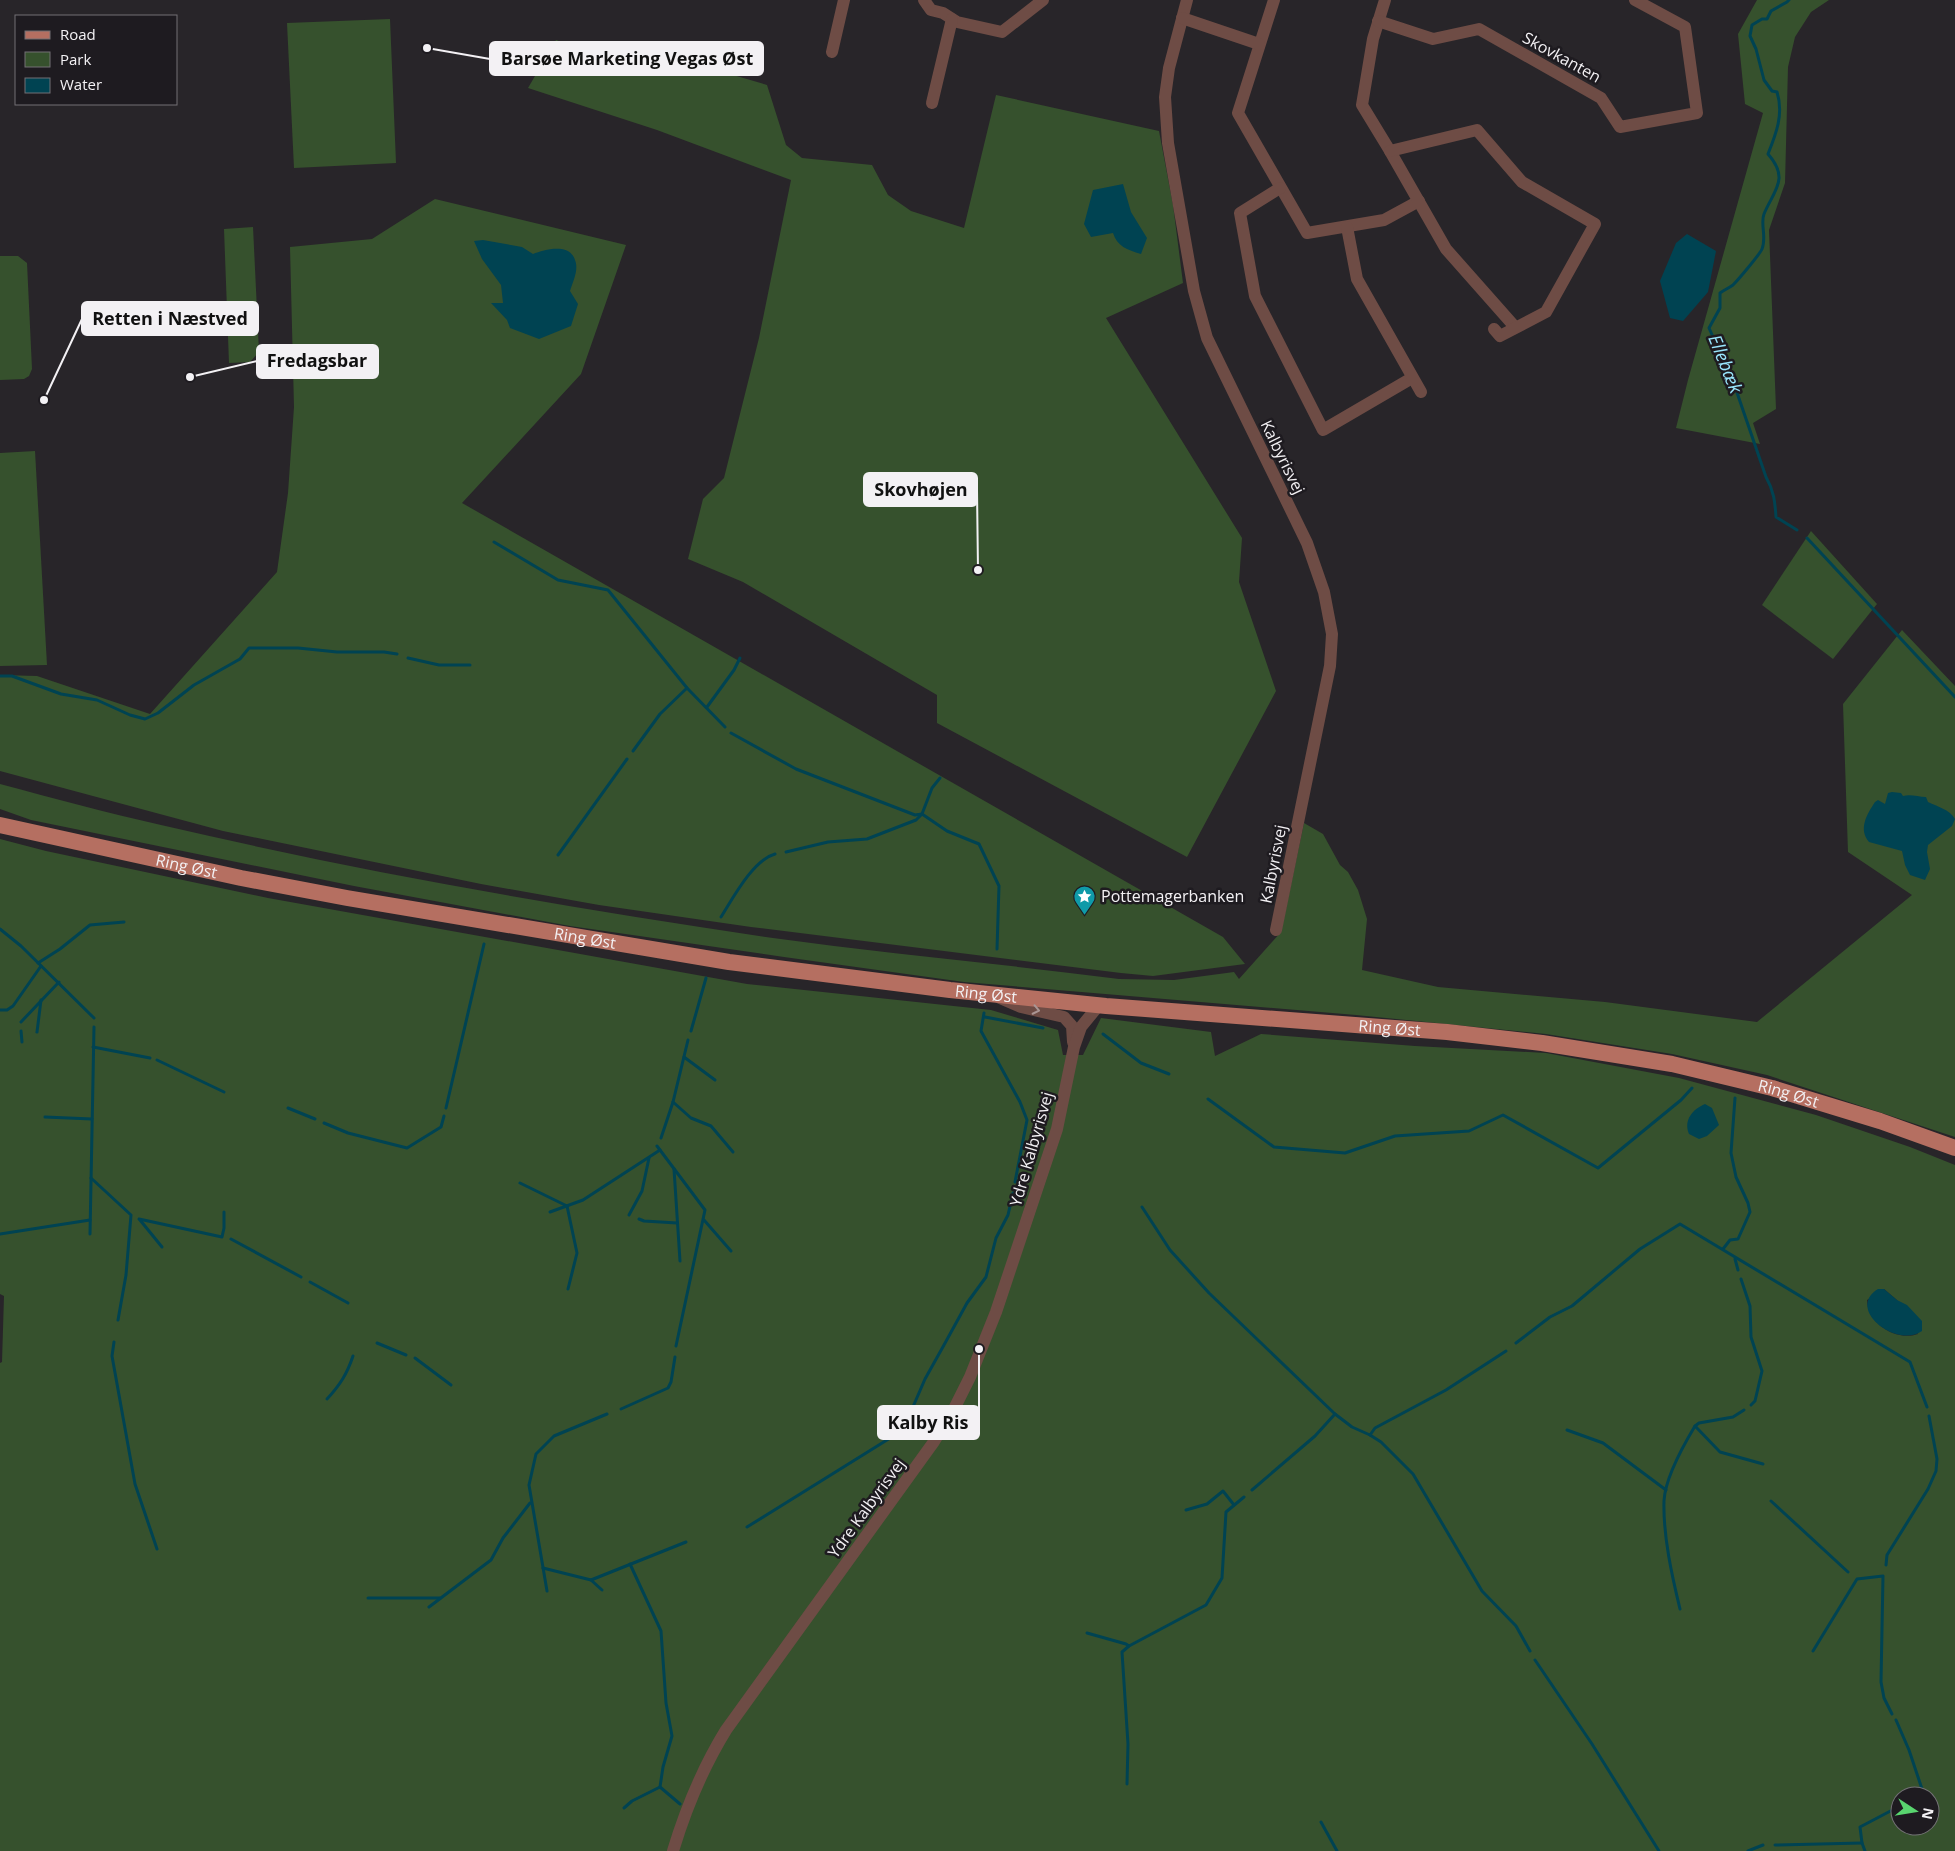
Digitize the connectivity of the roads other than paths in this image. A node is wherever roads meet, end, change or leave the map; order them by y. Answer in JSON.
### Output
{"nodes":[{"id":1,"x":844,"y":0,"type":"edge"},
{"id":2,"x":924,"y":0,"type":"edge"},
{"id":3,"x":1043,"y":0,"type":"edge"},
{"id":4,"x":1187,"y":0,"type":"edge"},
{"id":5,"x":1274,"y":0,"type":"edge"},
{"id":6,"x":1385,"y":0,"type":"edge"},
{"id":7,"x":1635,"y":0,"type":"edge"},
{"id":8,"x":1182,"y":18,"type":"junction"},
{"id":9,"x":952,"y":19,"type":"junction"},
{"id":10,"x":1378,"y":21,"type":"junction"},
{"id":11,"x":1259,"y":44,"type":"junction"},
{"id":12,"x":832,"y":52,"type":"dead end"},
{"id":13,"x":932,"y":103,"type":"dead end"},
{"id":14,"x":1390,"y":151,"type":"junction"},
{"id":15,"x":1280,"y":188,"type":"junction"},
{"id":16,"x":1418,"y":201,"type":"junction"},
{"id":17,"x":1347,"y":227,"type":"junction"},
{"id":18,"x":1515,"y":327,"type":"junction"},
{"id":19,"x":1494,"y":329,"type":"dead end"},
{"id":20,"x":1412,"y":378,"type":"junction"},
{"id":21,"x":1421,"y":392,"type":"dead end"},
{"id":22,"x":0,"y":821,"type":"edge"},
{"id":23,"x":8,"y":826,"type":"edge"},
{"id":24,"x":1276,"y":930,"type":"dead end"},
{"id":25,"x":990,"y":994,"type":"junction"},
{"id":26,"x":1099,"y":1005,"type":"junction"},
{"id":27,"x":1074,"y":1047,"type":"junction"},
{"id":28,"x":1955,"y":1148,"type":"edge"},
{"id":29,"x":672,"y":1851,"type":"edge"}],
"edges":[{"from":1,"to":12,"type":"street"},
{"from":2,"to":9,"type":"street"},
{"from":3,"to":9,"type":"street"},
{"from":4,"to":8,"type":"street","name":"Kalbyrisvej"},
{"from":5,"to":11,"type":"street"},
{"from":6,"to":10,"type":"street"},
{"from":7,"to":10,"type":"street","name":"Skovkanten"},
{"from":8,"to":11,"type":"street"},
{"from":8,"to":24,"type":"street","name":"Kalbyrisvej"},
{"from":9,"to":13,"type":"street"},
{"from":10,"to":14,"type":"street"},
{"from":11,"to":15,"type":"street"},
{"from":14,"to":16,"type":"street"},
{"from":14,"to":18,"type":"street"},
{"from":15,"to":17,"type":"street"},
{"from":15,"to":20,"type":"street"},
{"from":16,"to":17,"type":"street"},
{"from":16,"to":18,"type":"street"},
{"from":17,"to":20,"type":"street"},
{"from":18,"to":19,"type":"street"},
{"from":20,"to":21,"type":"street"},
{"from":22,"to":23,"type":"main road","name":"Ring Øst"},
{"from":23,"to":25,"type":"main road","name":"Ring Øst"},
{"from":25,"to":26,"type":"main road","name":"Ring Øst"},
{"from":25,"to":27,"type":"street","name":"Ydre Kalbyrisvej","one_way":true},
{"from":26,"to":27,"type":"street","name":"Ydre Kalbyrisvej"},
{"from":26,"to":28,"type":"main road","name":"Ring Øst"},
{"from":27,"to":29,"type":"street","name":"Ydre Kalbyrisvej"}]}
